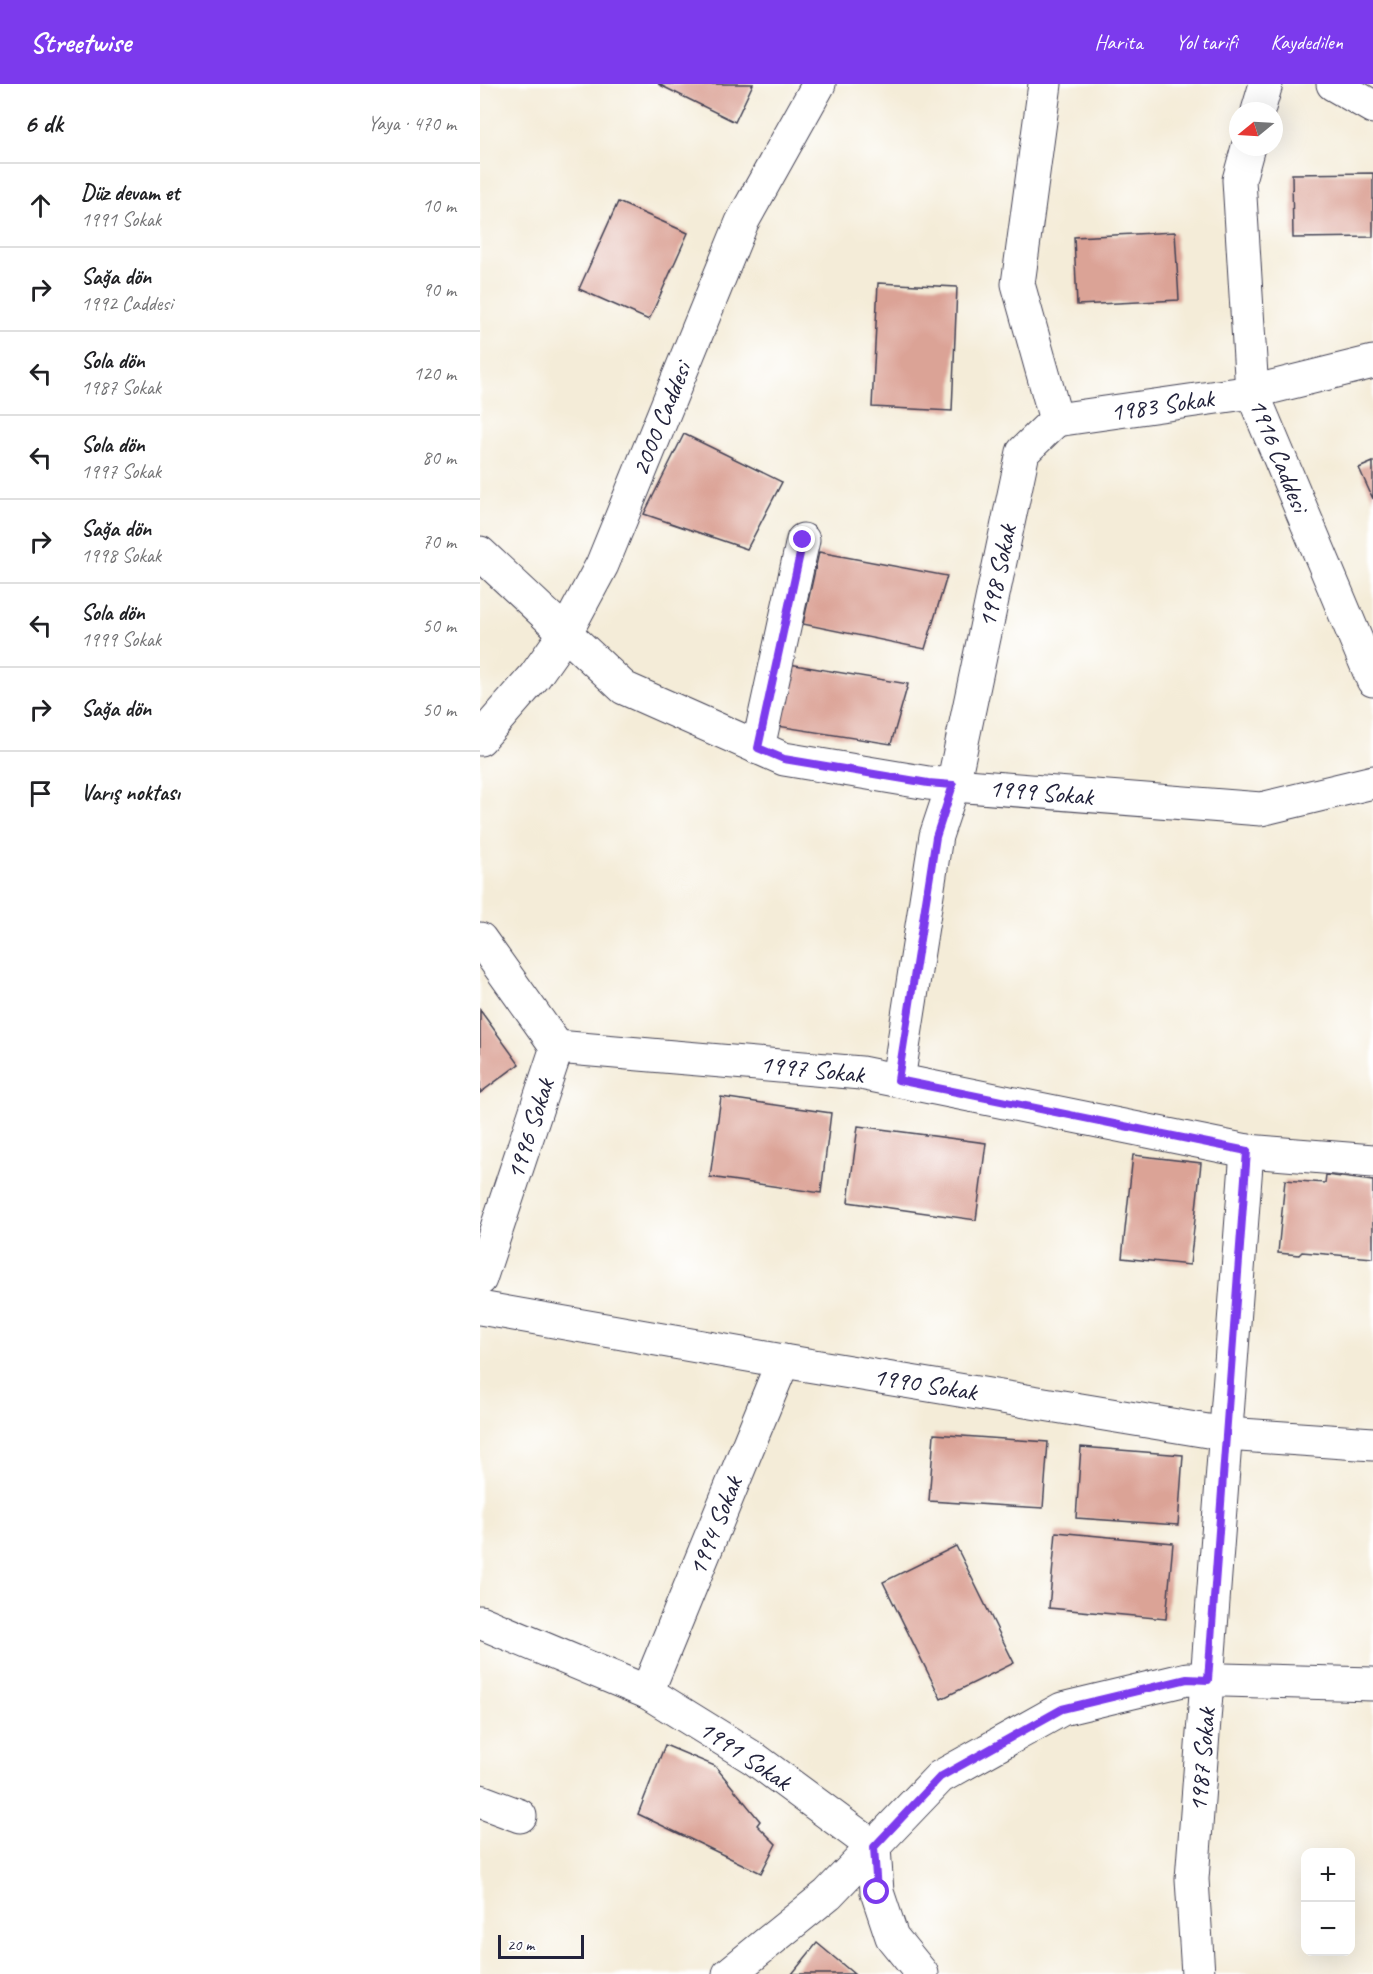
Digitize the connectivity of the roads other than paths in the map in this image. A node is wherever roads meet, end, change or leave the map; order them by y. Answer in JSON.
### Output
{"nodes":[{"id":1,"x":819,"y":84,"type":"edge"},
{"id":2,"x":1045,"y":84,"type":"edge"},
{"id":3,"x":1266,"y":84,"type":"edge"},
{"id":4,"x":1333,"y":84,"type":"edge"},
{"id":5,"x":1261,"y":102,"type":"edge"},
{"id":6,"x":1373,"y":107,"type":"edge"},
{"id":7,"x":1246,"y":156,"type":"edge"},
{"id":8,"x":1373,"y":362,"type":"edge"},
{"id":9,"x":1252,"y":392,"type":"junction"},
{"id":10,"x":1056,"y":420,"type":"junction"},
{"id":11,"x":803,"y":540,"type":"dead end"},
{"id":12,"x":480,"y":553,"type":"edge"},
{"id":13,"x":566,"y":632,"type":"junction"},
{"id":14,"x":1373,"y":680,"type":"edge"},
{"id":15,"x":480,"y":739,"type":"edge"},
{"id":16,"x":758,"y":748,"type":"junction"},
{"id":17,"x":1373,"y":782,"type":"edge"},
{"id":18,"x":953,"y":785,"type":"junction"},
{"id":19,"x":480,"y":939,"type":"edge"},
{"id":20,"x":557,"y":1047,"type":"junction"},
{"id":21,"x":898,"y":1080,"type":"junction"},
{"id":22,"x":1247,"y":1151,"type":"junction"},
{"id":23,"x":1373,"y":1161,"type":"edge"},
{"id":24,"x":480,"y":1279,"type":"edge"},
{"id":25,"x":480,"y":1308,"type":"edge"},
{"id":26,"x":783,"y":1361,"type":"junction"},
{"id":27,"x":1226,"y":1434,"type":"junction"},
{"id":28,"x":1373,"y":1444,"type":"edge"},
{"id":29,"x":480,"y":1622,"type":"edge"},
{"id":30,"x":1208,"y":1680,"type":"junction"},
{"id":31,"x":1373,"y":1684,"type":"edge"},
{"id":32,"x":647,"y":1692,"type":"junction"},
{"id":33,"x":480,"y":1801,"type":"edge"},
{"id":34,"x":520,"y":1816,"type":"dead end"},
{"id":35,"x":874,"y":1847,"type":"junction"},
{"id":36,"x":729,"y":1974,"type":"edge"},
{"id":37,"x":921,"y":1974,"type":"edge"},
{"id":38,"x":1198,"y":1974,"type":"edge"}],
"edges":[{"from":1,"to":13,"type":"street","name":"2000 Caddesi"},
{"from":2,"to":10,"type":"street"},
{"from":3,"to":5,"type":"street"},
{"from":4,"to":6,"type":"street"},
{"from":7,"to":9,"type":"street","name":"1916 Caddesi"},
{"from":8,"to":9,"type":"street","name":"1983 Sokak"},
{"from":9,"to":10,"type":"street","name":"1983 Sokak"},
{"from":9,"to":14,"type":"street","name":"1916 Caddesi"},
{"from":10,"to":18,"type":"street","name":"1998 Sokak"},
{"from":11,"to":16,"type":"street"},
{"from":12,"to":13,"type":"street","name":"1999 Sokak"},
{"from":13,"to":15,"type":"street","name":"2000 Caddesi"},
{"from":13,"to":16,"type":"street","name":"1999 Sokak"},
{"from":16,"to":18,"type":"street","name":"1999 Sokak"},
{"from":17,"to":18,"type":"street","name":"1999 Sokak"},
{"from":18,"to":21,"type":"street","name":"1998 Sokak"},
{"from":19,"to":20,"type":"street"},
{"from":20,"to":21,"type":"street","name":"1997 Sokak"},
{"from":20,"to":24,"type":"street","name":"1996 Sokak"},
{"from":21,"to":22,"type":"street","name":"1997 Sokak"},
{"from":22,"to":23,"type":"street","name":"1997 Sokak"},
{"from":22,"to":27,"type":"street","name":"1987 Sokak"},
{"from":25,"to":26,"type":"street","name":"1990 Sokak"},
{"from":26,"to":27,"type":"street","name":"1990 Sokak"},
{"from":26,"to":32,"type":"street","name":"1994 Sokak"},
{"from":27,"to":28,"type":"street","name":"1990 Sokak"},
{"from":27,"to":30,"type":"street","name":"1987 Sokak"},
{"from":29,"to":32,"type":"street","name":"1991 Sokak"},
{"from":30,"to":31,"type":"street"},
{"from":30,"to":35,"type":"street"},
{"from":30,"to":38,"type":"street","name":"1987 Sokak"},
{"from":32,"to":35,"type":"street","name":"1991 Sokak"},
{"from":33,"to":34,"type":"street"},
{"from":35,"to":36,"type":"street"},
{"from":35,"to":37,"type":"street"}]}
